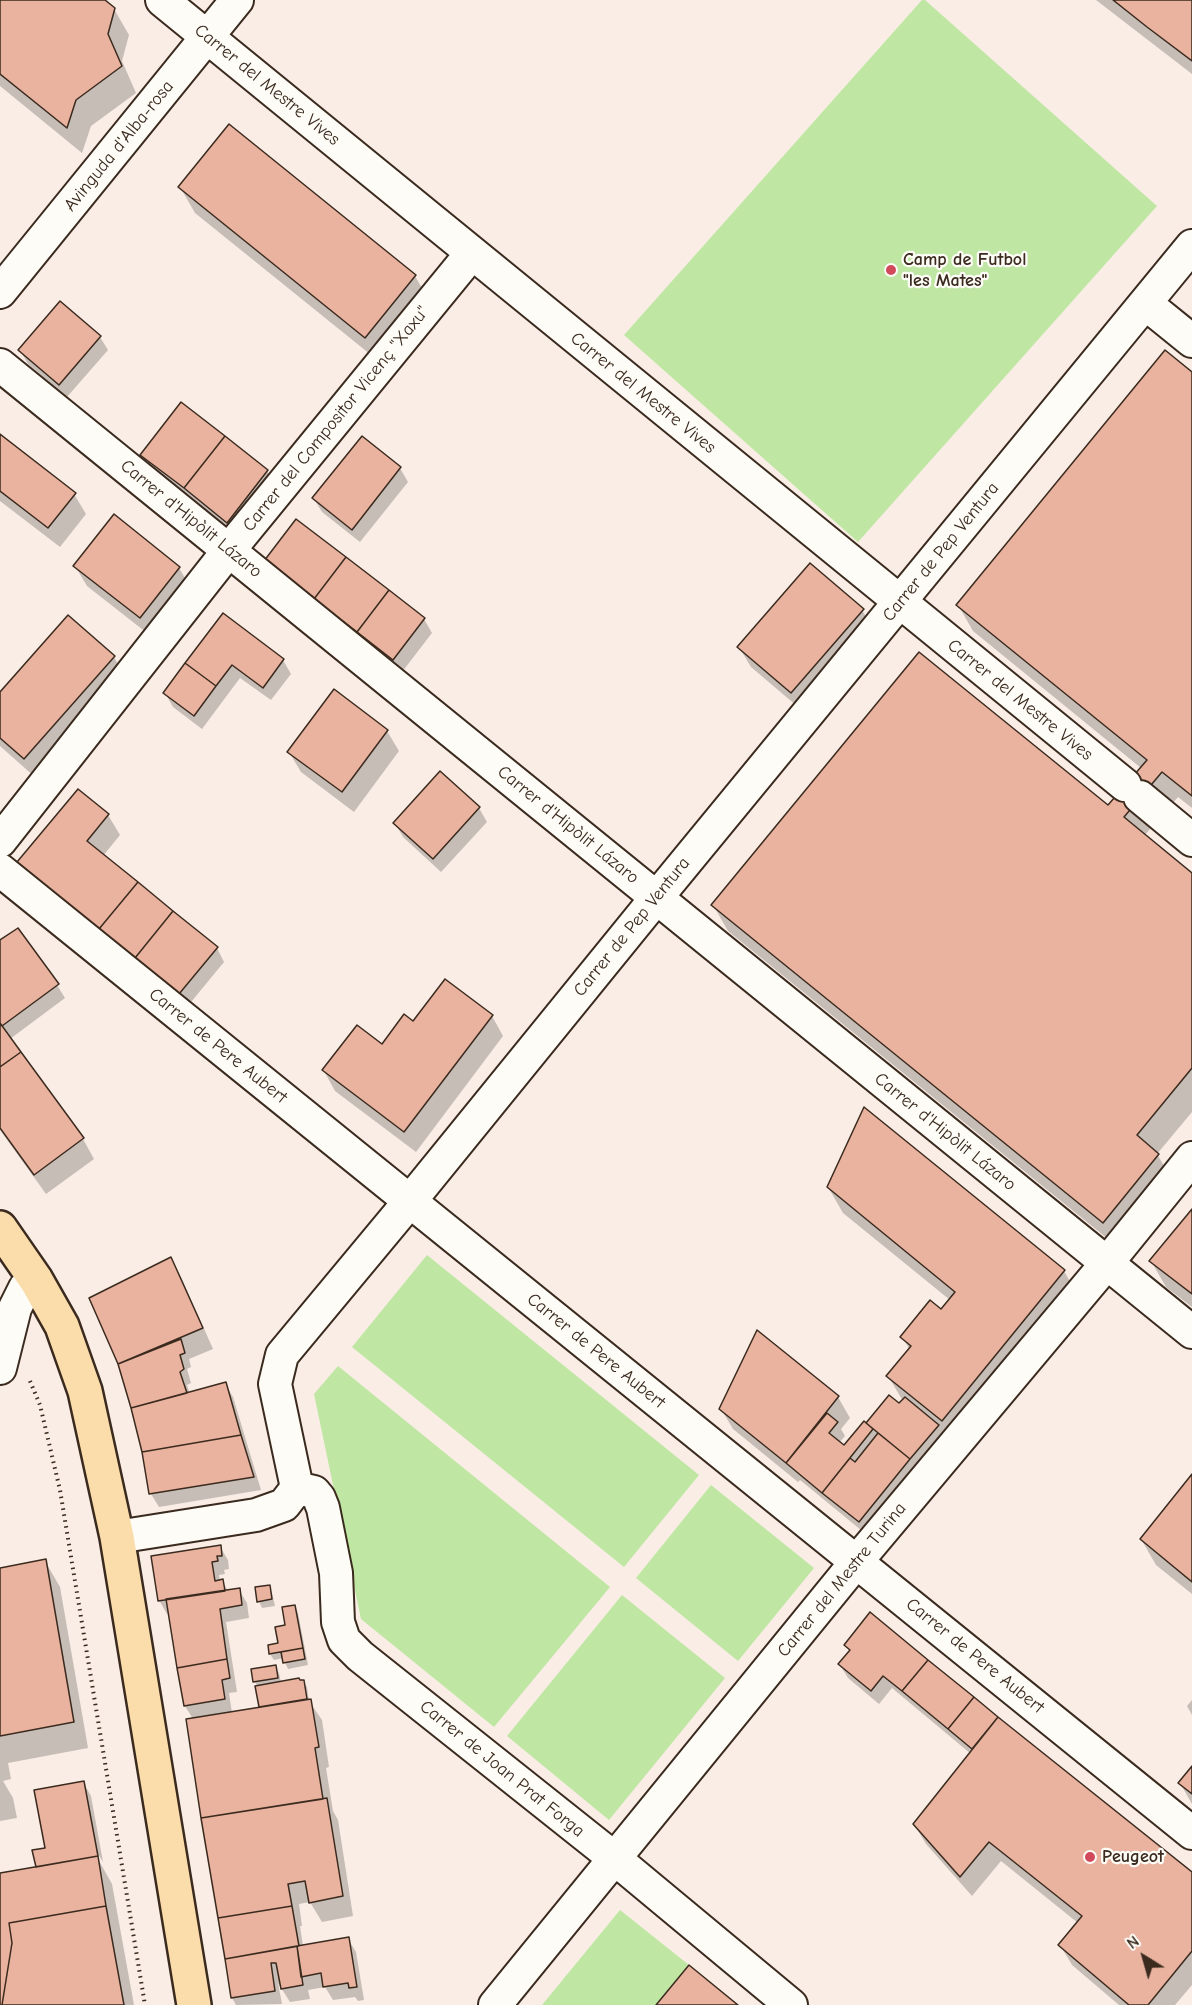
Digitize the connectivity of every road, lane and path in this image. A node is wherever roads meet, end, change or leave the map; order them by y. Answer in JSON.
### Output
{"nodes":[{"id":1,"x":162,"y":0,"type":"edge"},
{"id":2,"x":237,"y":0,"type":"edge"},
{"id":3,"x":207,"y":37,"type":"junction"},
{"id":4,"x":1192,"y":246,"type":"edge"},
{"id":5,"x":472,"y":253,"type":"junction"},
{"id":6,"x":0,"y":292,"type":"edge"},
{"id":7,"x":1145,"y":303,"type":"junction"},
{"id":8,"x":1192,"y":341,"type":"edge"},
{"id":9,"x":0,"y":365,"type":"edge"},
{"id":10,"x":229,"y":550,"type":"junction"},
{"id":11,"x":899,"y":602,"type":"junction"},
{"id":12,"x":1192,"y":840,"type":"edge"},
{"id":13,"x":0,"y":841,"type":"edge"},
{"id":14,"x":0,"y":870,"type":"edge"},
{"id":15,"x":657,"y":897,"type":"junction"},
{"id":16,"x":1192,"y":1158,"type":"edge"},
{"id":17,"x":410,"y":1201,"type":"junction"},
{"id":18,"x":0,"y":1228,"type":"edge"},
{"id":19,"x":1107,"y":1263,"type":"junction"},
{"id":20,"x":36,"y":1280,"type":"junction"},
{"id":21,"x":1192,"y":1332,"type":"edge"},
{"id":22,"x":0,"y":1368,"type":"edge"},
{"id":23,"x":29,"y":1378,"type":"dead end"},
{"id":24,"x":297,"y":1488,"type":"junction"},
{"id":25,"x":117,"y":1537,"type":"junction"},
{"id":26,"x":857,"y":1561,"type":"junction"},
{"id":27,"x":1192,"y":1833,"type":"edge"},
{"id":28,"x":614,"y":1858,"type":"junction"},
{"id":29,"x":145,"y":2005,"type":"edge"},
{"id":30,"x":194,"y":2005,"type":"edge"},
{"id":31,"x":495,"y":2005,"type":"edge"},
{"id":32,"x":791,"y":2005,"type":"edge"}],
"edges":[{"from":1,"to":3,"type":"street","name":"Carrer del Mestre Vives"},
{"from":2,"to":3,"type":"street","name":"Avinguda d'Alba-rosa"},
{"from":3,"to":5,"type":"street","name":"Carrer del Mestre Vives"},
{"from":3,"to":6,"type":"street","name":"Avinguda d'Alba-rosa"},
{"from":4,"to":7,"type":"street","name":"Carrer de Pep Ventura"},
{"from":5,"to":10,"type":"street","name":"Carrer del Compositor Vicenç \"Xaxu\""},
{"from":5,"to":11,"type":"street","name":"Carrer del Mestre Vives"},
{"from":7,"to":8,"type":"street"},
{"from":7,"to":11,"type":"street","name":"Carrer de Pep Ventura"},
{"from":9,"to":10,"type":"street","name":"Carrer d'Hipòlit Lázaro"},
{"from":10,"to":13,"type":"street","name":"Carrer del Compositor Vicenç \"Xaxu\""},
{"from":10,"to":15,"type":"street","name":"Carrer d'Hipòlit Lázaro"},
{"from":11,"to":12,"type":"street","name":"Carrer del Mestre Vives"},
{"from":11,"to":15,"type":"street","name":"Carrer de Pep Ventura"},
{"from":14,"to":17,"type":"street","name":"Carrer de Pere Aubert"},
{"from":15,"to":17,"type":"street","name":"Carrer de Pep Ventura"},
{"from":15,"to":19,"type":"street","name":"Carrer d'Hipòlit Lázaro"},
{"from":16,"to":19,"type":"street","name":"Carrer del Mestre Turina"},
{"from":17,"to":24,"type":"street","name":"Carrer de Pep Ventura"},
{"from":17,"to":26,"type":"street","name":"Carrer de Pere Aubert"},
{"from":18,"to":20,"type":"main road"},
{"from":19,"to":21,"type":"street","name":"Carrer d'Hipòlit Lázaro"},
{"from":19,"to":26,"type":"street","name":"Carrer del Mestre Turina"},
{"from":20,"to":22,"type":"street"},
{"from":20,"to":25,"type":"main road"},
{"from":23,"to":29,"type":"path"},
{"from":24,"to":25,"type":"street"},
{"from":24,"to":28,"type":"street","name":"Carrer de Joan Prat Forga"},
{"from":25,"to":30,"type":"main road"},
{"from":26,"to":27,"type":"street","name":"Carrer de Pere Aubert"},
{"from":26,"to":28,"type":"street","name":"Carrer del Mestre Turina"},
{"from":28,"to":31,"type":"street","name":"Carrer del Mestre Turina"},
{"from":28,"to":32,"type":"street","name":"Carrer de Joan Prat Forga"}]}
